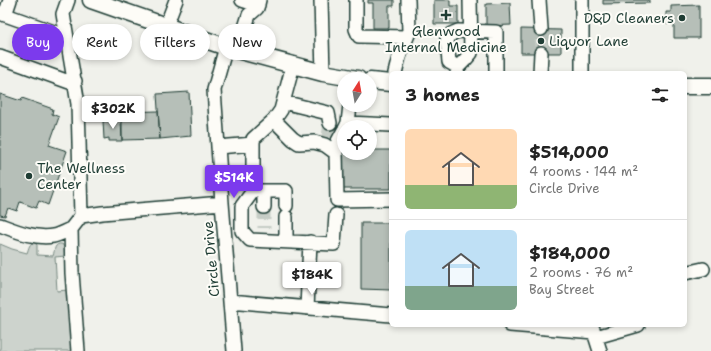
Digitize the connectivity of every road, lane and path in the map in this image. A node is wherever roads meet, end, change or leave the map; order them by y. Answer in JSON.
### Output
{"nodes":[{"id":1,"x":10,"y":0,"type":"edge"},
{"id":2,"x":68,"y":0,"type":"edge"},
{"id":3,"x":93,"y":0,"type":"edge"},
{"id":4,"x":176,"y":0,"type":"edge"},
{"id":5,"x":242,"y":0,"type":"edge"},
{"id":6,"x":321,"y":0,"type":"edge"},
{"id":7,"x":356,"y":0,"type":"edge"},
{"id":8,"x":408,"y":0,"type":"edge"},
{"id":9,"x":470,"y":0,"type":"edge"},
{"id":10,"x":540,"y":0,"type":"edge"},
{"id":11,"x":582,"y":0,"type":"edge"},
{"id":12,"x":259,"y":3,"type":"edge"},
{"id":13,"x":3,"y":14,"type":"edge"},
{"id":14,"x":160,"y":24,"type":"edge"},
{"id":15,"x":167,"y":24,"type":"edge"},
{"id":16,"x":244,"y":24,"type":"edge"},
{"id":17,"x":540,"y":25,"type":"tunnel mouth"},
{"id":18,"x":471,"y":31,"type":"junction"},
{"id":19,"x":66,"y":34,"type":"junction"},
{"id":20,"x":408,"y":37,"type":"junction"},
{"id":21,"x":540,"y":53,"type":"tunnel mouth"},
{"id":22,"x":0,"y":57,"type":"edge"},
{"id":23,"x":227,"y":60,"type":"edge"},
{"id":24,"x":275,"y":60,"type":"edge"},
{"id":25,"x":293,"y":65,"type":"junction"},
{"id":26,"x":457,"y":70,"type":"edge"},
{"id":27,"x":396,"y":71,"type":"edge"},
{"id":28,"x":496,"y":71,"type":"edge"},
{"id":29,"x":540,"y":71,"type":"edge"},
{"id":30,"x":582,"y":71,"type":"edge"},
{"id":31,"x":323,"y":73,"type":"junction"},
{"id":32,"x":337,"y":76,"type":"edge"},
{"id":33,"x":74,"y":82,"type":"junction"},
{"id":34,"x":377,"y":82,"type":"edge"},
{"id":35,"x":389,"y":83,"type":"edge"},
{"id":36,"x":687,"y":86,"type":"edge"},
{"id":37,"x":711,"y":86,"type":"edge"},
{"id":38,"x":283,"y":102,"type":"junction"},
{"id":39,"x":274,"y":120,"type":"junction"},
{"id":40,"x":330,"y":123,"type":"dead end"},
{"id":41,"x":389,"y":125,"type":"edge"},
{"id":42,"x":377,"y":126,"type":"edge"},
{"id":43,"x":253,"y":144,"type":"junction"},
{"id":44,"x":218,"y":147,"type":"junction"},
{"id":45,"x":337,"y":147,"type":"tunnel mouth"},
{"id":46,"x":336,"y":153,"type":"junction"},
{"id":47,"x":259,"y":191,"type":"junction"},
{"id":48,"x":389,"y":199,"type":"edge"},
{"id":49,"x":222,"y":203,"type":"junction"},
{"id":50,"x":264,"y":207,"type":"tunnel mouth"},
{"id":51,"x":336,"y":215,"type":"dead end"},
{"id":52,"x":81,"y":216,"type":"junction"},
{"id":53,"x":242,"y":219,"type":"junction"},
{"id":54,"x":224,"y":221,"type":"junction"},
{"id":55,"x":0,"y":225,"type":"edge"},
{"id":56,"x":71,"y":229,"type":"junction"},
{"id":57,"x":286,"y":241,"type":"junction"},
{"id":58,"x":310,"y":242,"type":"junction"},
{"id":59,"x":703,"y":269,"type":"dead end"},
{"id":60,"x":687,"y":272,"type":"edge"},
{"id":61,"x":230,"y":301,"type":"junction"},
{"id":62,"x":307,"y":308,"type":"junction"},
{"id":63,"x":389,"y":315,"type":"edge"},
{"id":64,"x":538,"y":327,"type":"edge"},
{"id":65,"x":623,"y":327,"type":"edge"},
{"id":66,"x":594,"y":331,"type":"edge"},
{"id":67,"x":78,"y":351,"type":"edge"},
{"id":68,"x":234,"y":351,"type":"edge"},
{"id":69,"x":600,"y":351,"type":"edge"}],
"edges":[{"from":1,"to":13,"type":"street"},
{"from":2,"to":19,"type":"street"},
{"from":3,"to":14,"type":"main road"},
{"from":4,"to":15,"type":"street"},
{"from":5,"to":12,"type":"street"},
{"from":6,"to":31,"type":"street"},
{"from":7,"to":20,"type":"street"},
{"from":8,"to":20,"type":"street"},
{"from":9,"to":18,"type":"street"},
{"from":10,"to":17,"type":"street"},
{"from":11,"to":30,"type":"street"},
{"from":12,"to":16,"type":"street","name":"Circle Drive"},
{"from":13,"to":19,"type":"street"},
{"from":18,"to":26,"type":"street"},
{"from":18,"to":26,"type":"street"},
{"from":18,"to":28,"type":"street"},
{"from":19,"to":33,"type":"street"},
{"from":20,"to":27,"type":"street"},
{"from":21,"to":29,"type":"street"},
{"from":22,"to":33,"type":"street"},
{"from":23,"to":44,"type":"street","name":"Circle Drive"},
{"from":24,"to":25,"type":"main road"},
{"from":25,"to":31,"type":"main road"},
{"from":25,"to":38,"type":"street"},
{"from":31,"to":32,"type":"main road"},
{"from":33,"to":52,"type":"street"},
{"from":34,"to":35,"type":"main road"},
{"from":36,"to":37,"type":"main road"},
{"from":38,"to":39,"type":"street"},
{"from":38,"to":40,"type":"street"},
{"from":39,"to":43,"type":"street"},
{"from":39,"to":46,"type":"street"},
{"from":41,"to":42,"type":"street"},
{"from":43,"to":44,"type":"street"},
{"from":43,"to":47,"type":"street"},
{"from":44,"to":49,"type":"street","name":"Circle Drive"},
{"from":45,"to":46,"type":"street"},
{"from":46,"to":48,"type":"street"},
{"from":47,"to":50,"type":"street"},
{"from":47,"to":53,"type":"street"},
{"from":47,"to":57,"type":"street"},
{"from":49,"to":52,"type":"street"},
{"from":49,"to":54,"type":"street","name":"Circle Drive"},
{"from":51,"to":58,"type":"street"},
{"from":52,"to":56,"type":"street"},
{"from":53,"to":54,"type":"street"},
{"from":53,"to":57,"type":"street"},
{"from":54,"to":61,"type":"street","name":"Circle Drive"},
{"from":55,"to":56,"type":"street"},
{"from":56,"to":67,"type":"street"},
{"from":57,"to":58,"type":"street"},
{"from":58,"to":62,"type":"street"},
{"from":59,"to":60,"type":"street"},
{"from":61,"to":62,"type":"street"},
{"from":61,"to":68,"type":"street","name":"Circle Drive"},
{"from":62,"to":63,"type":"street"},
{"from":64,"to":66,"type":"street"},
{"from":65,"to":66,"type":"street"},
{"from":66,"to":69,"type":"street"}]}
